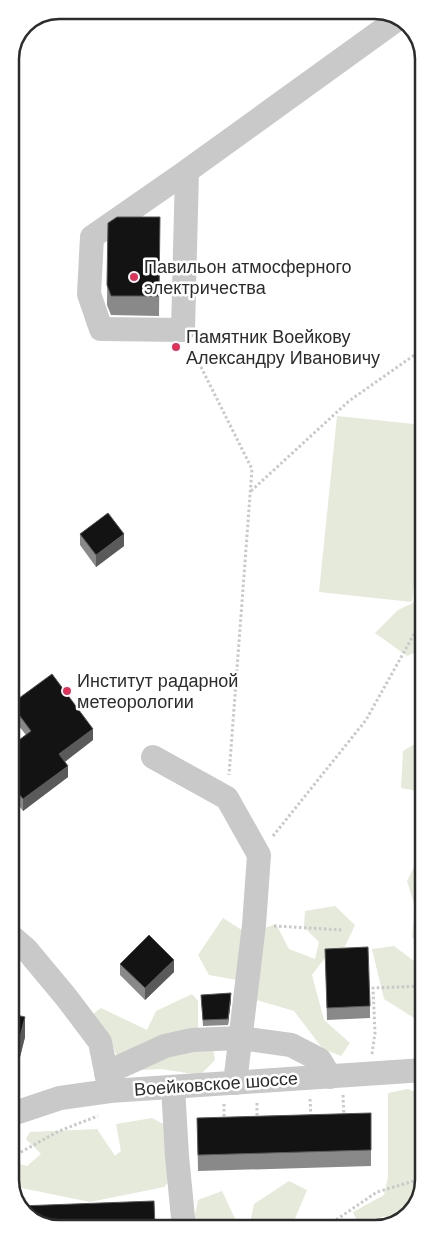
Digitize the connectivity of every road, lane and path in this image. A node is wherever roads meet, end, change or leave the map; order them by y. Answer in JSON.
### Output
{"nodes":[{"id":1,"x":392,"y":23,"type":"edge"},
{"id":2,"x":187,"y":171,"type":"junction"},
{"id":3,"x":183,"y":330,"type":"junction"},
{"id":4,"x":415,"y":355,"type":"edge"},
{"id":5,"x":251,"y":491,"type":"junction"},
{"id":6,"x":415,"y":632,"type":"edge"},
{"id":7,"x":153,"y":757,"type":"dead end"},
{"id":8,"x":228,"y":798,"type":"junction"},
{"id":9,"x":259,"y":854,"type":"junction"},
{"id":10,"x":254,"y":925,"type":"junction"},
{"id":11,"x":343,"y":930,"type":"dead end"},
{"id":12,"x":19,"y":943,"type":"edge"},
{"id":13,"x":415,"y":986,"type":"edge"},
{"id":14,"x":240,"y":1038,"type":"junction"},
{"id":15,"x":415,"y":1071,"type":"edge"},
{"id":16,"x":369,"y":1074,"type":"junction"},
{"id":17,"x":327,"y":1077,"type":"junction"},
{"id":18,"x":108,"y":1082,"type":"junction"},
{"id":19,"x":238,"y":1083,"type":"junction"},
{"id":20,"x":173,"y":1087,"type":"junction"},
{"id":21,"x":19,"y":1112,"type":"edge"},
{"id":22,"x":103,"y":1114,"type":"dead end"},
{"id":23,"x":344,"y":1121,"type":"edge"},
{"id":24,"x":311,"y":1122,"type":"edge"},
{"id":25,"x":225,"y":1123,"type":"edge"},
{"id":26,"x":258,"y":1124,"type":"edge"},
{"id":27,"x":19,"y":1153,"type":"edge"},
{"id":28,"x":415,"y":1181,"type":"edge"},
{"id":29,"x":183,"y":1220,"type":"edge"},
{"id":30,"x":336,"y":1220,"type":"edge"}],
"edges":[{"from":1,"to":2,"type":"street"},
{"from":2,"to":3,"type":"street"},
{"from":2,"to":3,"type":"street"},
{"from":3,"to":5,"type":"path"},
{"from":4,"to":5,"type":"path"},
{"from":5,"to":8,"type":"path"},
{"from":6,"to":9,"type":"path"},
{"from":7,"to":8,"type":"street"},
{"from":8,"to":9,"type":"street"},
{"from":9,"to":10,"type":"street"},
{"from":10,"to":11,"type":"path"},
{"from":10,"to":14,"type":"street"},
{"from":12,"to":18,"type":"street"},
{"from":13,"to":16,"type":"path"},
{"from":14,"to":17,"type":"street"},
{"from":14,"to":18,"type":"street"},
{"from":14,"to":19,"type":"street"},
{"from":15,"to":16,"type":"street","name":"Воейковское шоссе"},
{"from":16,"to":17,"type":"street","name":"Воейковское шоссе"},
{"from":17,"to":19,"type":"street","name":"Воейковское шоссе"},
{"from":17,"to":23,"type":"path"},
{"from":17,"to":24,"type":"path"},
{"from":18,"to":20,"type":"street","name":"Воейковское шоссе"},
{"from":18,"to":21,"type":"street","name":"Воейковское шоссе"},
{"from":19,"to":20,"type":"street","name":"Воейковское шоссе"},
{"from":19,"to":25,"type":"path"},
{"from":19,"to":26,"type":"path"},
{"from":20,"to":29,"type":"street"},
{"from":22,"to":27,"type":"path"},
{"from":28,"to":30,"type":"path"}]}
